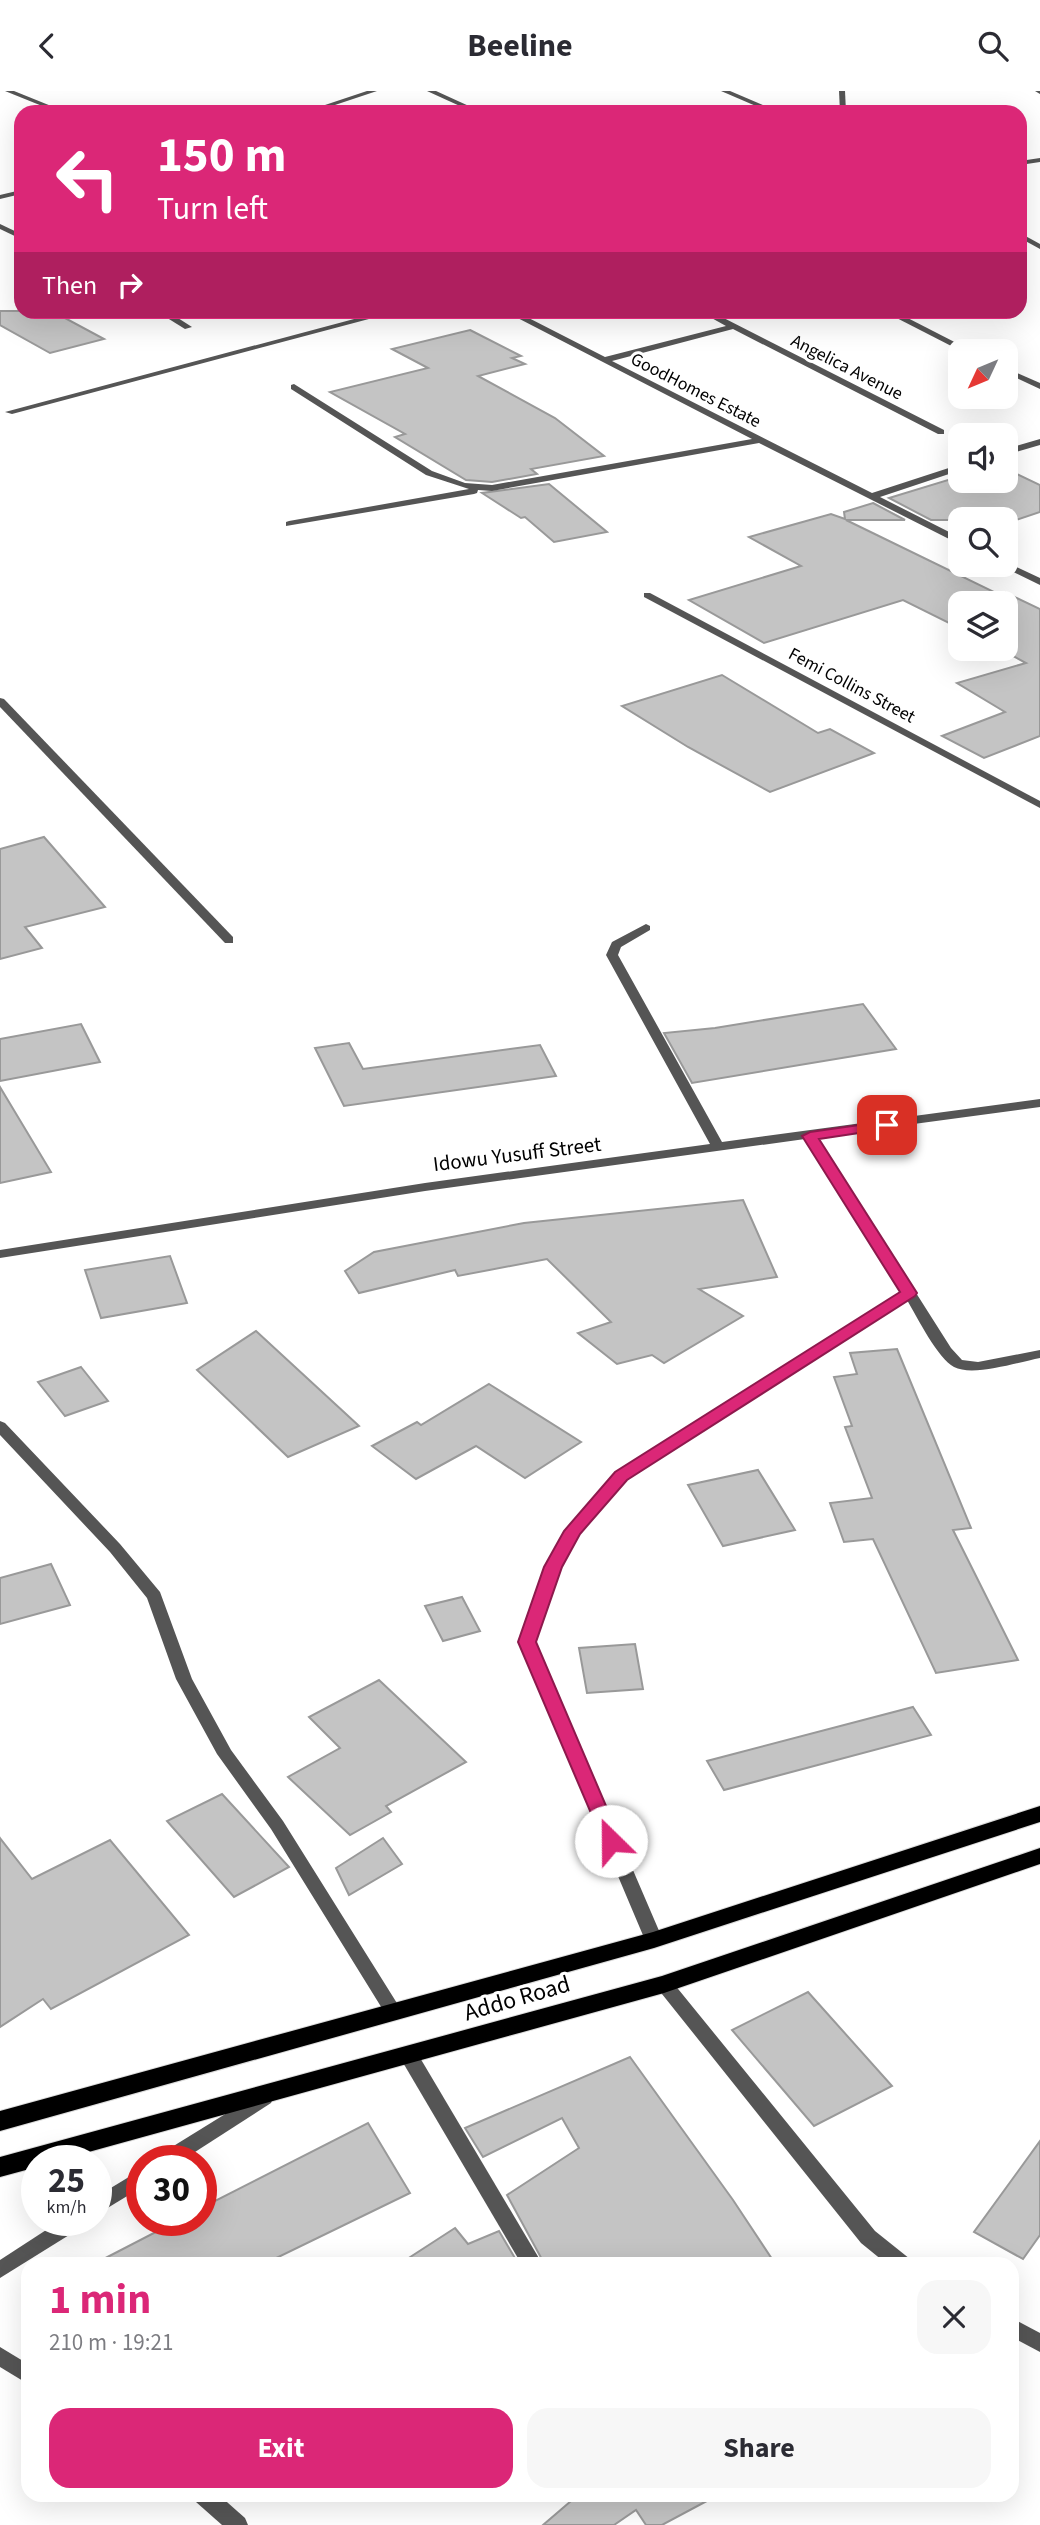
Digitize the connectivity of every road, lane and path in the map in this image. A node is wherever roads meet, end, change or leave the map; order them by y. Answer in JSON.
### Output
{"nodes":[{"id":1,"x":8,"y":91,"type":"edge"},
{"id":2,"x":374,"y":91,"type":"edge"},
{"id":3,"x":429,"y":91,"type":"edge"},
{"id":4,"x":724,"y":91,"type":"edge"},
{"id":5,"x":45,"y":105,"type":"edge"},
{"id":6,"x":329,"y":105,"type":"edge"},
{"id":7,"x":462,"y":105,"type":"edge"},
{"id":8,"x":759,"y":105,"type":"edge"},
{"id":9,"x":174,"y":319,"type":"edge"},
{"id":10,"x":364,"y":319,"type":"edge"},
{"id":11,"x":524,"y":319,"type":"edge"},
{"id":12,"x":718,"y":319,"type":"edge"},
{"id":13,"x":903,"y":319,"type":"edge"},
{"id":14,"x":188,"y":327,"type":"dead end"},
{"id":15,"x":732,"y":327,"type":"junction"},
{"id":16,"x":948,"y":341,"type":"edge"},
{"id":17,"x":604,"y":360,"type":"junction"},
{"id":18,"x":1018,"y":376,"type":"edge"},
{"id":19,"x":1040,"y":386,"type":"edge"},
{"id":20,"x":294,"y":387,"type":"dead end"},
{"id":21,"x":9,"y":412,"type":"dead end"},
{"id":22,"x":941,"y":432,"type":"dead end"},
{"id":23,"x":759,"y":440,"type":"junction"},
{"id":24,"x":1040,"y":442,"type":"edge"},
{"id":25,"x":1018,"y":448,"type":"edge"},
{"id":26,"x":948,"y":471,"type":"edge"},
{"id":27,"x":492,"y":488,"type":"junction"},
{"id":28,"x":870,"y":497,"type":"junction"},
{"id":29,"x":289,"y":524,"type":"dead end"},
{"id":30,"x":948,"y":536,"type":"edge"},
{"id":31,"x":1018,"y":571,"type":"edge"},
{"id":32,"x":1040,"y":582,"type":"edge"},
{"id":33,"x":647,"y":595,"type":"dead end"},
{"id":34,"x":0,"y":701,"type":"edge"},
{"id":35,"x":1040,"y":805,"type":"edge"},
{"id":36,"x":646,"y":928,"type":"dead end"},
{"id":37,"x":229,"y":940,"type":"dead end"},
{"id":38,"x":1040,"y":1103,"type":"edge"},
{"id":39,"x":810,"y":1136,"type":"junction"},
{"id":40,"x":719,"y":1148,"type":"junction"},
{"id":41,"x":0,"y":1254,"type":"edge"},
{"id":42,"x":909,"y":1293,"type":"junction"},
{"id":43,"x":1040,"y":1354,"type":"edge"},
{"id":44,"x":0,"y":1426,"type":"edge"},
{"id":45,"x":1040,"y":1814,"type":"edge"},
{"id":46,"x":1040,"y":1856,"type":"edge"},
{"id":47,"x":654,"y":1940,"type":"junction"},
{"id":48,"x":664,"y":1984,"type":"junction"},
{"id":49,"x":394,"y":2013,"type":"junction"},
{"id":50,"x":409,"y":2056,"type":"junction"},
{"id":51,"x":268,"y":2095,"type":"junction"},
{"id":52,"x":0,"y":2121,"type":"edge"},
{"id":53,"x":191,"y":2145,"type":"edge"},
{"id":54,"x":0,"y":2168,"type":"edge"},
{"id":55,"x":52,"y":2236,"type":"edge"},
{"id":56,"x":528,"y":2257,"type":"edge"},
{"id":57,"x":893,"y":2257,"type":"edge"},
{"id":58,"x":0,"y":2270,"type":"edge"},
{"id":59,"x":1019,"y":2331,"type":"edge"},
{"id":60,"x":1040,"y":2343,"type":"edge"},
{"id":61,"x":0,"y":2356,"type":"edge"},
{"id":62,"x":21,"y":2370,"type":"edge"},
{"id":63,"x":211,"y":2502,"type":"edge"},
{"id":64,"x":237,"y":2525,"type":"edge"}],
"edges":[{"from":1,"to":5,"type":"street"},
{"from":2,"to":6,"type":"street"},
{"from":3,"to":7,"type":"street"},
{"from":4,"to":8,"type":"street"},
{"from":9,"to":14,"type":"street"},
{"from":10,"to":21,"type":"street"},
{"from":11,"to":17,"type":"street","name":"GoodHomes Estate"},
{"from":12,"to":15,"type":"street","name":"Angelica Avenue"},
{"from":13,"to":16,"type":"street"},
{"from":15,"to":17,"type":"street"},
{"from":15,"to":22,"type":"street","name":"Angelica Avenue"},
{"from":17,"to":23,"type":"street","name":"GoodHomes Estate"},
{"from":18,"to":19,"type":"street"},
{"from":20,"to":27,"type":"street"},
{"from":23,"to":27,"type":"street"},
{"from":23,"to":28,"type":"street","name":"GoodHomes Estate"},
{"from":24,"to":25,"type":"street"},
{"from":26,"to":28,"type":"street"},
{"from":27,"to":29,"type":"street"},
{"from":28,"to":30,"type":"street","name":"GoodHomes Estate"},
{"from":31,"to":32,"type":"street"},
{"from":33,"to":35,"type":"street","name":"Femi Collins Street"},
{"from":34,"to":37,"type":"street"},
{"from":36,"to":40,"type":"street"},
{"from":38,"to":39,"type":"street","name":"Idowu Yusuff Street"},
{"from":39,"to":40,"type":"street","name":"Idowu Yusuff Street"},
{"from":39,"to":42,"type":"street"},
{"from":40,"to":41,"type":"street","name":"Idowu Yusuff Street"},
{"from":42,"to":43,"type":"street"},
{"from":42,"to":47,"type":"street"},
{"from":44,"to":49,"type":"street"},
{"from":45,"to":47,"type":"main road","name":"Addo Road"},
{"from":46,"to":48,"type":"main road","name":"Addo Road"},
{"from":47,"to":49,"type":"main road","name":"Addo Road"},
{"from":48,"to":50,"type":"main road","name":"Addo Road"},
{"from":48,"to":57,"type":"street"},
{"from":49,"to":52,"type":"main road","name":"Addo Road"},
{"from":50,"to":51,"type":"main road","name":"Addo Road"},
{"from":50,"to":56,"type":"street"},
{"from":51,"to":53,"type":"street"},
{"from":51,"to":54,"type":"main road","name":"Addo Road"},
{"from":55,"to":58,"type":"street"},
{"from":59,"to":60,"type":"street"},
{"from":61,"to":62,"type":"street"},
{"from":63,"to":64,"type":"street"}]}
